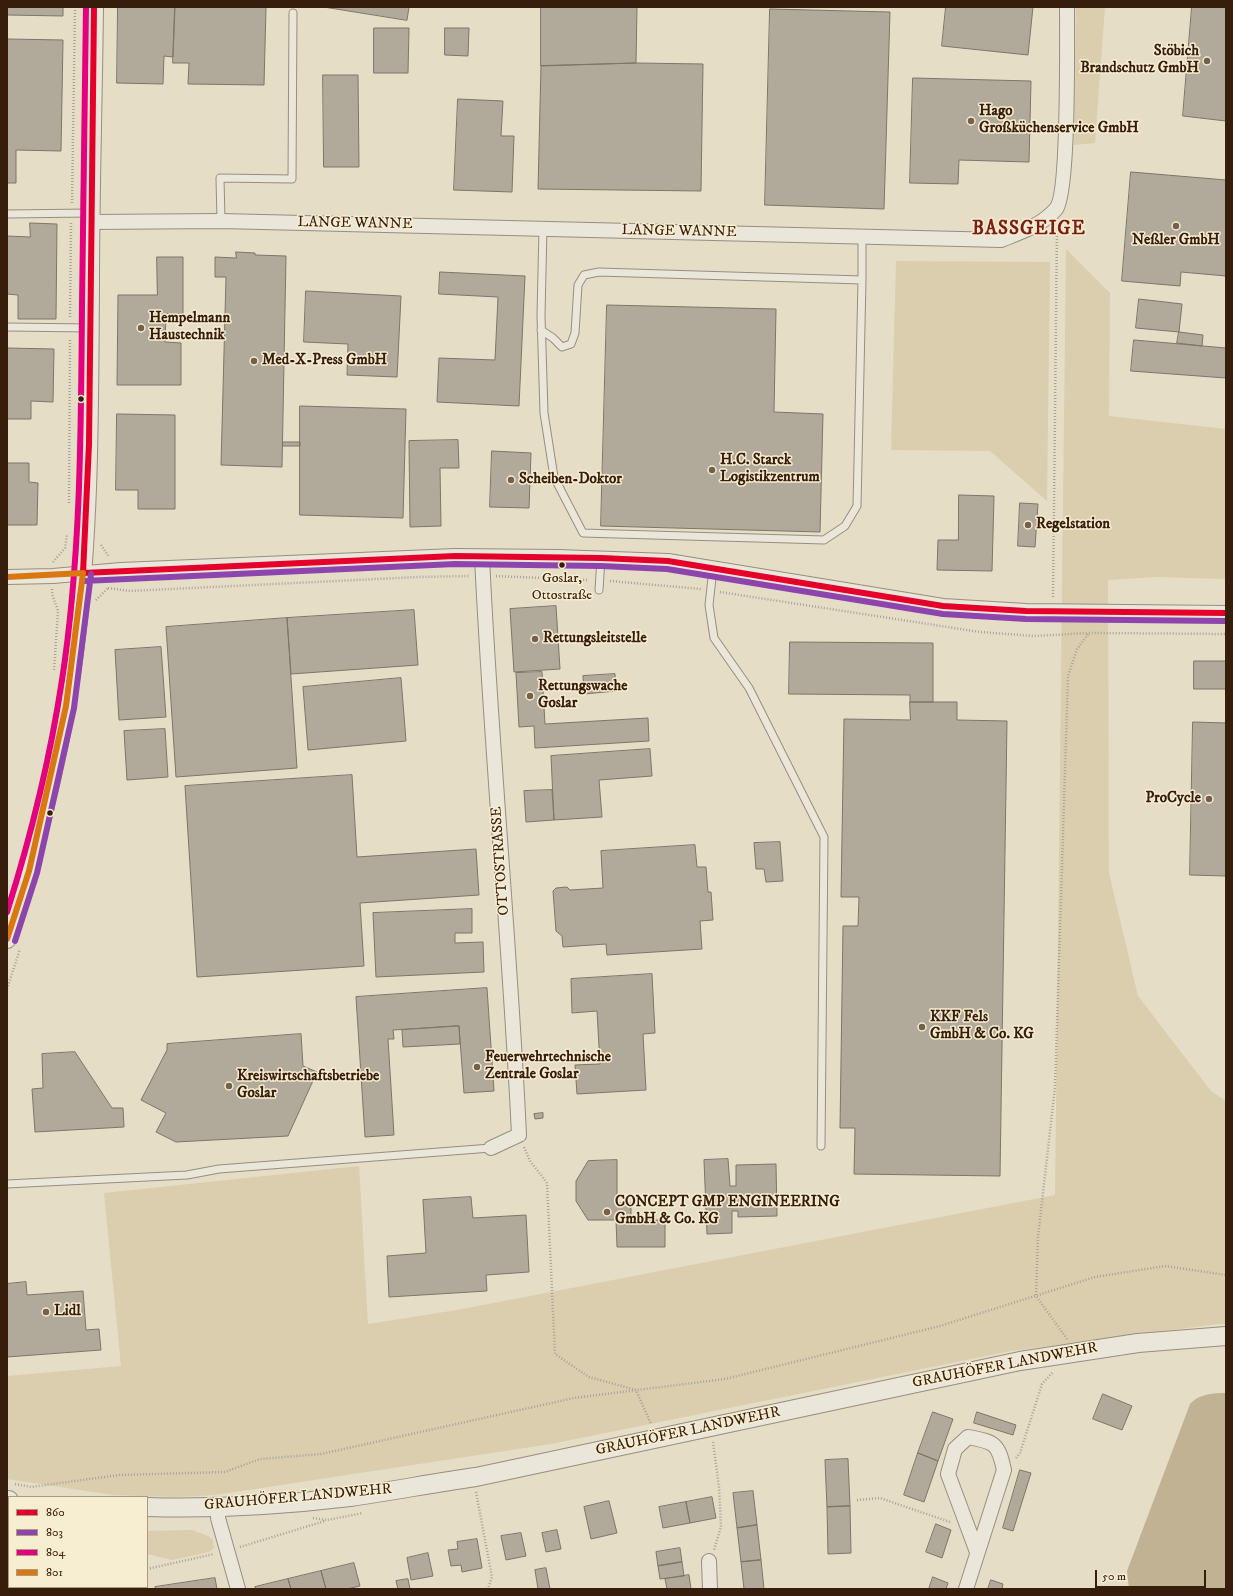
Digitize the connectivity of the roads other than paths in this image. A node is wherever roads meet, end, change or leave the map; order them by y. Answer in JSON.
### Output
{"nodes":[{"id":1,"x":94,"y":7,"type":"edge"},
{"id":2,"x":1067,"y":7,"type":"edge"},
{"id":3,"x":293,"y":13,"type":"dead end"},
{"id":4,"x":7,"y":214,"type":"edge"},
{"id":5,"x":90,"y":218,"type":"junction"},
{"id":6,"x":221,"y":220,"type":"junction"},
{"id":7,"x":543,"y":228,"type":"junction"},
{"id":8,"x":862,"y":236,"type":"junction"},
{"id":9,"x":862,"y":280,"type":"junction"},
{"id":10,"x":7,"y":328,"type":"edge"},
{"id":11,"x":90,"y":328,"type":"junction"},
{"id":12,"x":541,"y":330,"type":"junction"},
{"id":13,"x":482,"y":557,"type":"junction"},
{"id":14,"x":601,"y":558,"type":"junction"},
{"id":15,"x":713,"y":569,"type":"junction"},
{"id":16,"x":83,"y":573,"type":"junction"},
{"id":17,"x":7,"y":577,"type":"edge"},
{"id":18,"x":599,"y":590,"type":"dead end"},
{"id":19,"x":1226,"y":613,"type":"edge"},
{"id":20,"x":7,"y":939,"type":"edge"},
{"id":21,"x":821,"y":1146,"type":"dead end"},
{"id":22,"x":492,"y":1148,"type":"joint"},
{"id":23,"x":7,"y":1184,"type":"edge"},
{"id":24,"x":1226,"y":1336,"type":"edge"},
{"id":25,"x":148,"y":1507,"type":"edge"},
{"id":26,"x":218,"y":1507,"type":"junction"},
{"id":27,"x":977,"y":1552,"type":"junction"},
{"id":28,"x":710,"y":1561,"type":"road end"},
{"id":29,"x":238,"y":1589,"type":"edge"},
{"id":30,"x":710,"y":1589,"type":"edge"},
{"id":31,"x":966,"y":1589,"type":"edge"}],
"edges":[{"from":1,"to":5,"type":"street"},
{"from":2,"to":8,"type":"street","name":"LANGE WANNE"},
{"from":3,"to":6,"type":"lane"},
{"from":4,"to":5,"type":"lane"},
{"from":5,"to":6,"type":"street","name":"LANGE WANNE"},
{"from":5,"to":11,"type":"street"},
{"from":6,"to":7,"type":"street","name":"LANGE WANNE"},
{"from":7,"to":8,"type":"street","name":"LANGE WANNE"},
{"from":7,"to":12,"type":"lane"},
{"from":8,"to":9,"type":"lane"},
{"from":9,"to":12,"type":"lane"},
{"from":9,"to":12,"type":"lane"},
{"from":10,"to":11,"type":"lane"},
{"from":11,"to":16,"type":"street"},
{"from":13,"to":14,"type":"street"},
{"from":13,"to":16,"type":"street"},
{"from":13,"to":22,"type":"street","name":"OTTOSTRASSE"},
{"from":14,"to":15,"type":"street"},
{"from":14,"to":18,"type":"lane"},
{"from":15,"to":19,"type":"street"},
{"from":15,"to":21,"type":"lane"},
{"from":16,"to":17,"type":"street"},
{"from":16,"to":20,"type":"street"},
{"from":22,"to":23,"type":"lane"},
{"from":24,"to":26,"type":"street","name":"GRAUHÖFER LANDWEHR"},
{"from":25,"to":26,"type":"street","name":"GRAUHÖFER LANDWEHR"},
{"from":26,"to":29,"type":"street"},
{"from":27,"to":27,"type":"street"},
{"from":27,"to":31,"type":"street"},
{"from":28,"to":30,"type":"street"}]}
